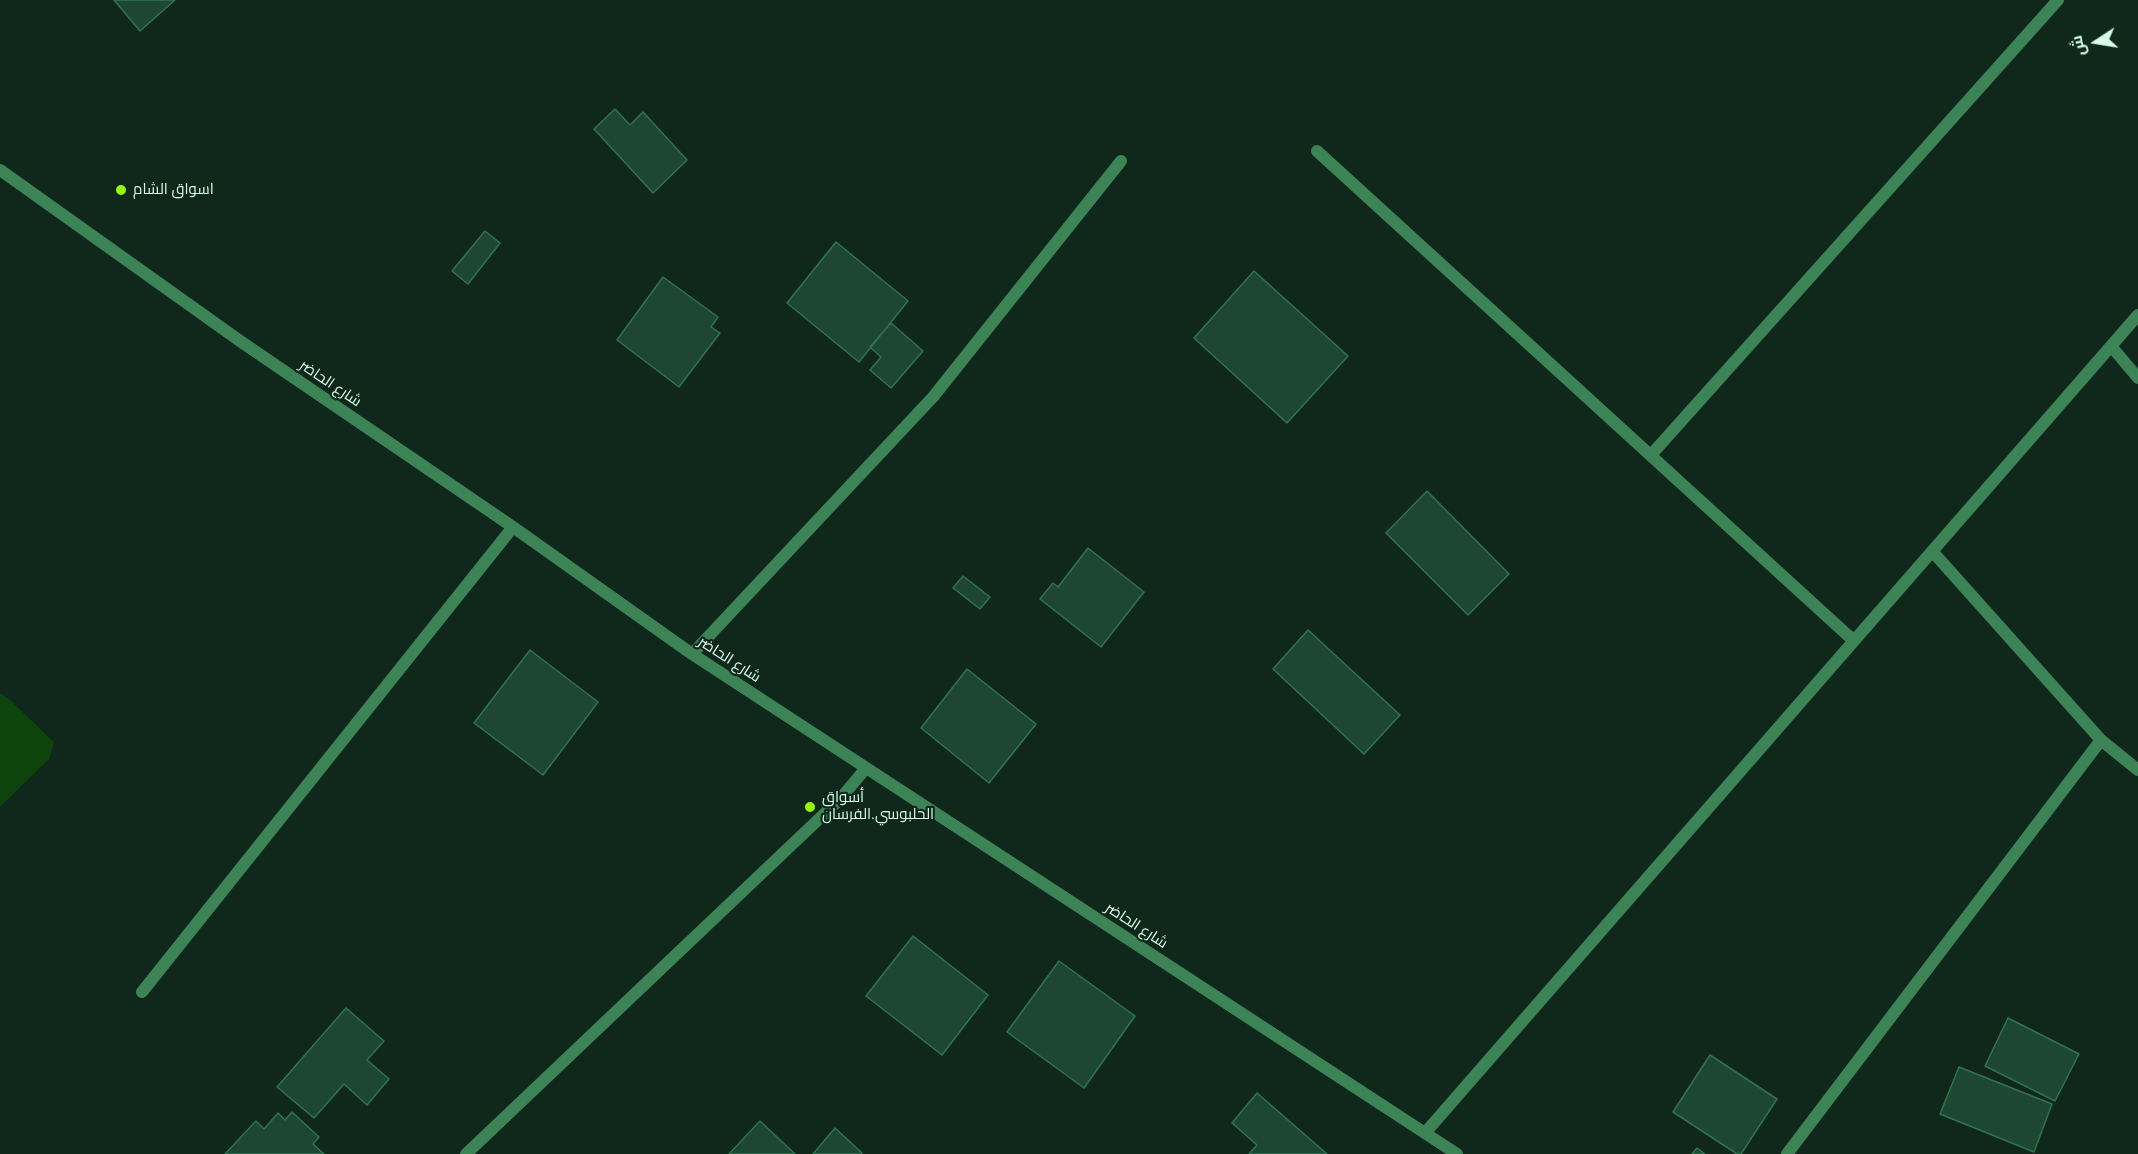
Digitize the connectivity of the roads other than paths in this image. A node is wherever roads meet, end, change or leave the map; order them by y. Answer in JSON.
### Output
{"nodes":[{"id":1,"x":2058,"y":0,"type":"edge"},
{"id":2,"x":1317,"y":151,"type":"dead end"},
{"id":3,"x":1121,"y":161,"type":"dead end"},
{"id":4,"x":0,"y":170,"type":"edge"},
{"id":5,"x":2138,"y":315,"type":"edge"},
{"id":6,"x":2110,"y":346,"type":"junction"},
{"id":7,"x":2138,"y":378,"type":"edge"},
{"id":8,"x":1651,"y":455,"type":"junction"},
{"id":9,"x":513,"y":527,"type":"junction"},
{"id":10,"x":1932,"y":551,"type":"junction"},
{"id":11,"x":1854,"y":641,"type":"junction"},
{"id":12,"x":693,"y":654,"type":"junction"},
{"id":13,"x":2102,"y":740,"type":"junction"},
{"id":14,"x":867,"y":768,"type":"junction"},
{"id":15,"x":2138,"y":770,"type":"edge"},
{"id":16,"x":142,"y":992,"type":"dead end"},
{"id":17,"x":1425,"y":1133,"type":"junction"},
{"id":18,"x":466,"y":1154,"type":"edge"},
{"id":19,"x":1457,"y":1154,"type":"edge"},
{"id":20,"x":1787,"y":1154,"type":"edge"}],
"edges":[{"from":1,"to":8,"type":"street"},
{"from":2,"to":8,"type":"street"},
{"from":3,"to":12,"type":"street"},
{"from":4,"to":9,"type":"street","name":"شارع الحاضر"},
{"from":5,"to":6,"type":"street"},
{"from":6,"to":7,"type":"street"},
{"from":6,"to":10,"type":"street"},
{"from":8,"to":11,"type":"street"},
{"from":9,"to":12,"type":"street","name":"شارع الحاضر"},
{"from":9,"to":16,"type":"street"},
{"from":10,"to":11,"type":"street"},
{"from":10,"to":13,"type":"street"},
{"from":11,"to":17,"type":"street"},
{"from":12,"to":14,"type":"street","name":"شارع الحاضر"},
{"from":13,"to":15,"type":"street"},
{"from":13,"to":20,"type":"street"},
{"from":14,"to":17,"type":"street","name":"شارع الحاضر"},
{"from":14,"to":18,"type":"street"},
{"from":17,"to":19,"type":"street","name":"شارع الحاضر"}]}
